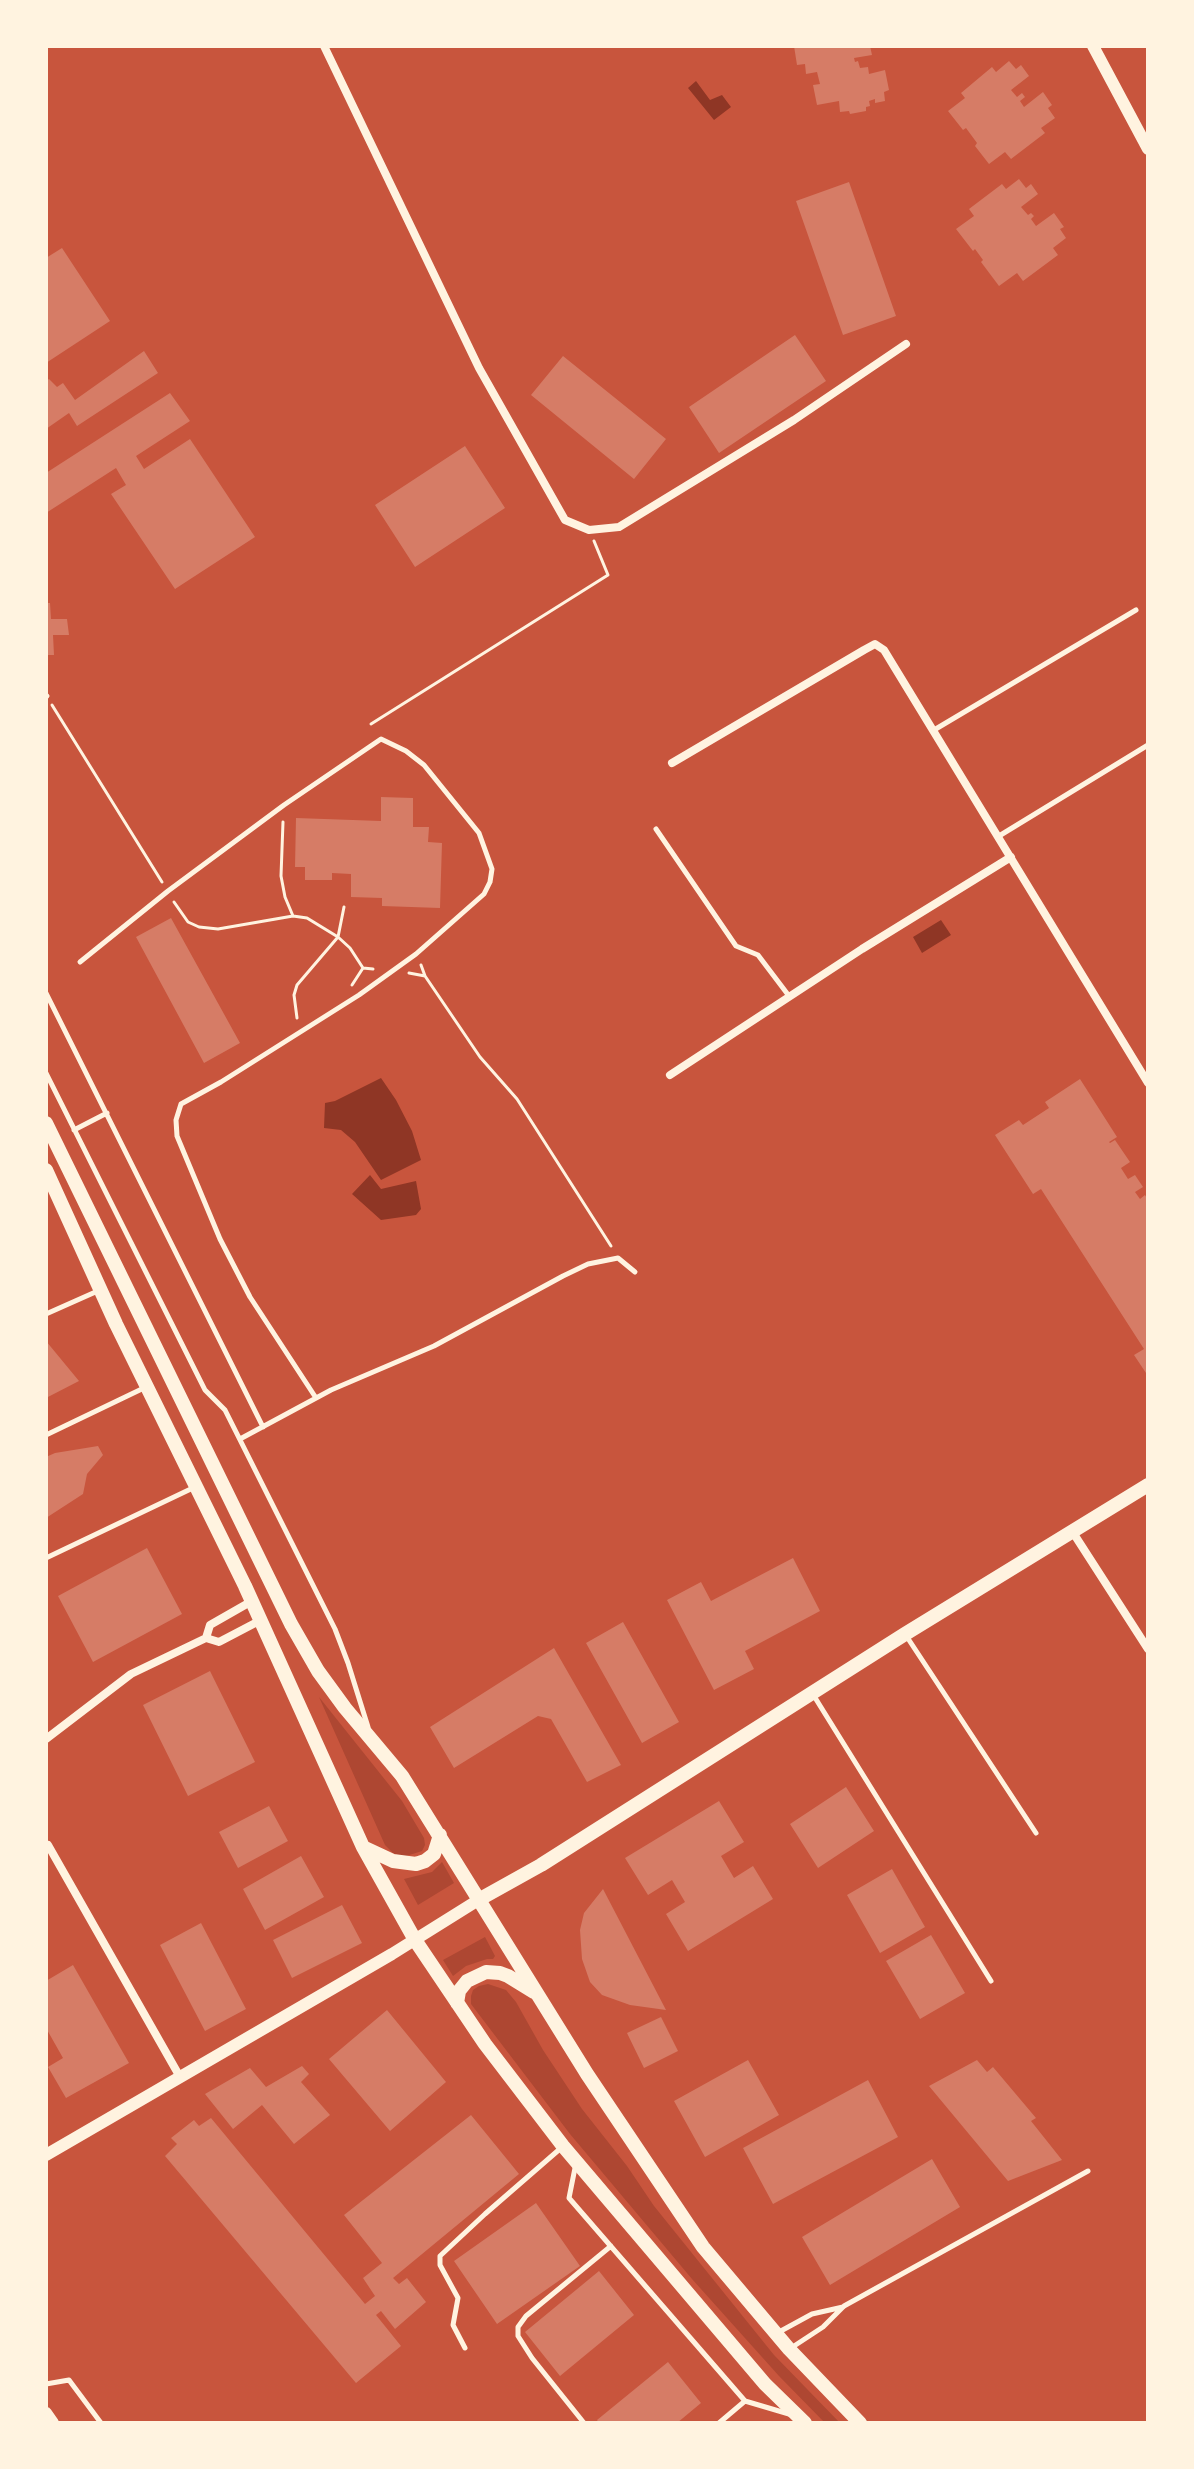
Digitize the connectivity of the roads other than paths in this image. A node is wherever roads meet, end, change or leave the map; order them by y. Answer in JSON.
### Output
{"nodes":[{"id":1,"x":324,"y":46,"type":"edge"},
{"id":2,"x":1093,"y":46,"type":"edge"},
{"id":3,"x":1148,"y":149,"type":"edge"},
{"id":4,"x":906,"y":344,"type":"dead end"},
{"id":5,"x":1136,"y":610,"type":"dead end"},
{"id":6,"x":933,"y":730,"type":"junction"},
{"id":7,"x":1148,"y":745,"type":"edge"},
{"id":8,"x":672,"y":763,"type":"dead end"},
{"id":9,"x":656,"y":829,"type":"dead end"},
{"id":10,"x":997,"y":837,"type":"junction"},
{"id":11,"x":1011,"y":857,"type":"junction"},
{"id":12,"x":80,"y":962,"type":"dead end"},
{"id":13,"x":46,"y":993,"type":"edge"},
{"id":14,"x":789,"y":997,"type":"junction"},
{"id":15,"x":46,"y":1073,"type":"edge"},
{"id":16,"x":670,"y":1075,"type":"dead end"},
{"id":17,"x":1148,"y":1083,"type":"edge"},
{"id":18,"x":107,"y":1113,"type":"junction"},
{"id":19,"x":46,"y":1123,"type":"edge"},
{"id":20,"x":74,"y":1130,"type":"junction"},
{"id":21,"x":46,"y":1170,"type":"edge"},
{"id":22,"x":635,"y":1272,"type":"dead end"},
{"id":23,"x":100,"y":1290,"type":"junction"},
{"id":24,"x":46,"y":1314,"type":"edge"},
{"id":25,"x":146,"y":1387,"type":"junction"},
{"id":26,"x":316,"y":1398,"type":"junction"},
{"id":27,"x":263,"y":1427,"type":"junction"},
{"id":28,"x":46,"y":1435,"type":"edge"},
{"id":29,"x":240,"y":1439,"type":"junction"},
{"id":30,"x":1148,"y":1485,"type":"edge"},
{"id":31,"x":196,"y":1487,"type":"junction"},
{"id":32,"x":1072,"y":1531,"type":"junction"},
{"id":33,"x":46,"y":1558,"type":"edge"},
{"id":34,"x":252,"y":1601,"type":"junction"},
{"id":35,"x":261,"y":1620,"type":"junction"},
{"id":36,"x":905,"y":1634,"type":"junction"},
{"id":37,"x":206,"y":1638,"type":"junction"},
{"id":38,"x":1148,"y":1649,"type":"edge"},
{"id":39,"x":812,"y":1693,"type":"junction"},
{"id":40,"x":46,"y":1739,"type":"edge"},
{"id":41,"x":374,"y":1744,"type":"junction"},
{"id":42,"x":1036,"y":1833,"type":"dead end"},
{"id":43,"x":440,"y":1835,"type":"junction"},
{"id":44,"x":48,"y":1845,"type":"dead end"},
{"id":45,"x":363,"y":1847,"type":"junction"},
{"id":46,"x":480,"y":1899,"type":"junction"},
{"id":47,"x":415,"y":1940,"type":"junction"},
{"id":48,"x":991,"y":1981,"type":"dead end"},
{"id":49,"x":537,"y":1994,"type":"junction"},
{"id":50,"x":457,"y":2003,"type":"junction"},
{"id":51,"x":180,"y":2077,"type":"junction"},
{"id":52,"x":563,"y":2146,"type":"junction"},
{"id":53,"x":46,"y":2155,"type":"edge"},
{"id":54,"x":576,"y":2163,"type":"junction"},
{"id":55,"x":1088,"y":2171,"type":"dead end"},
{"id":56,"x":611,"y":2246,"type":"junction"},
{"id":57,"x":844,"y":2306,"type":"junction"},
{"id":58,"x":776,"y":2333,"type":"junction"},
{"id":59,"x":465,"y":2348,"type":"dead end"},
{"id":60,"x":789,"y":2349,"type":"junction"},
{"id":61,"x":46,"y":2384,"type":"edge"},
{"id":62,"x":745,"y":2401,"type":"junction"},
{"id":63,"x":46,"y":2413,"type":"edge"},
{"id":64,"x":802,"y":2420,"type":"edge"},
{"id":65,"x":53,"y":2423,"type":"edge"},
{"id":66,"x":101,"y":2423,"type":"edge"},
{"id":67,"x":584,"y":2423,"type":"edge"},
{"id":68,"x":719,"y":2423,"type":"edge"},
{"id":69,"x":860,"y":2423,"type":"edge"}],
"edges":[{"from":1,"to":4,"type":"street"},
{"from":2,"to":3,"type":"street"},
{"from":5,"to":6,"type":"lane"},
{"from":6,"to":8,"type":"street"},
{"from":6,"to":10,"type":"street"},
{"from":7,"to":10,"type":"lane"},
{"from":9,"to":14,"type":"lane"},
{"from":10,"to":11,"type":"street"},
{"from":11,"to":14,"type":"street"},
{"from":11,"to":17,"type":"street"},
{"from":12,"to":26,"type":"lane"},
{"from":13,"to":18,"type":"lane"},
{"from":14,"to":16,"type":"street"},
{"from":15,"to":20,"type":"lane"},
{"from":18,"to":20,"type":"lane"},
{"from":18,"to":27,"type":"lane"},
{"from":19,"to":41,"type":"main road"},
{"from":20,"to":29,"type":"lane"},
{"from":21,"to":23,"type":"main road"},
{"from":22,"to":26,"type":"lane"},
{"from":23,"to":24,"type":"lane"},
{"from":23,"to":25,"type":"main road"},
{"from":25,"to":28,"type":"lane"},
{"from":25,"to":31,"type":"main road"},
{"from":26,"to":27,"type":"lane"},
{"from":27,"to":29,"type":"lane"},
{"from":29,"to":41,"type":"lane"},
{"from":30,"to":32,"type":"main road"},
{"from":31,"to":33,"type":"lane"},
{"from":31,"to":34,"type":"main road"},
{"from":32,"to":36,"type":"main road"},
{"from":32,"to":38,"type":"street"},
{"from":34,"to":35,"type":"main road"},
{"from":34,"to":37,"type":"street"},
{"from":35,"to":37,"type":"street"},
{"from":35,"to":45,"type":"main road"},
{"from":36,"to":39,"type":"main road"},
{"from":36,"to":42,"type":"lane"},
{"from":37,"to":40,"type":"street"},
{"from":39,"to":46,"type":"main road"},
{"from":39,"to":48,"type":"lane"},
{"from":41,"to":43,"type":"main road"},
{"from":43,"to":45,"type":"main road"},
{"from":43,"to":46,"type":"main road"},
{"from":44,"to":51,"type":"street"},
{"from":45,"to":47,"type":"main road"},
{"from":46,"to":47,"type":"street"},
{"from":46,"to":49,"type":"main road"},
{"from":47,"to":50,"type":"main road"},
{"from":47,"to":51,"type":"street"},
{"from":49,"to":50,"type":"main road"},
{"from":49,"to":58,"type":"main road"},
{"from":50,"to":52,"type":"main road"},
{"from":51,"to":53,"type":"street"},
{"from":52,"to":54,"type":"main road"},
{"from":52,"to":59,"type":"lane"},
{"from":54,"to":56,"type":"lane"},
{"from":54,"to":64,"type":"main road"},
{"from":55,"to":57,"type":"lane"},
{"from":56,"to":62,"type":"lane"},
{"from":56,"to":67,"type":"lane"},
{"from":57,"to":58,"type":"lane"},
{"from":57,"to":60,"type":"lane"},
{"from":58,"to":60,"type":"main road"},
{"from":60,"to":69,"type":"main road"},
{"from":61,"to":66,"type":"lane"},
{"from":62,"to":64,"type":"lane"},
{"from":62,"to":68,"type":"lane"},
{"from":63,"to":65,"type":"street"}]}
